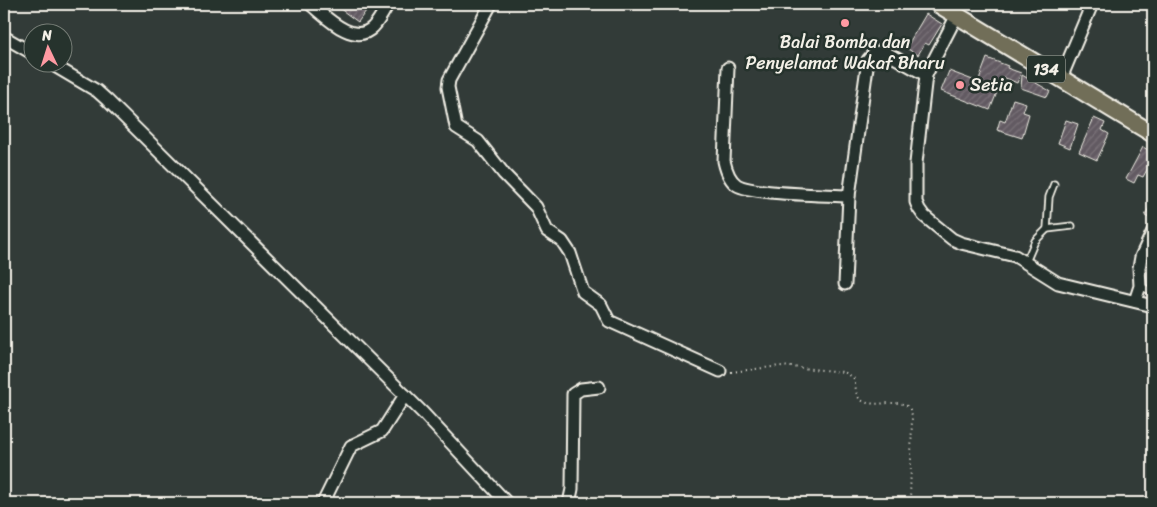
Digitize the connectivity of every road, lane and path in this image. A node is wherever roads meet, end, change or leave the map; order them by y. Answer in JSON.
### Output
{"nodes":[{"id":1,"x":310,"y":4,"type":"edge"},
{"id":2,"x":388,"y":4,"type":"edge"},
{"id":3,"x":491,"y":4,"type":"edge"},
{"id":4,"x":938,"y":4,"type":"edge"},
{"id":5,"x":1092,"y":4,"type":"edge"},
{"id":6,"x":957,"y":15,"type":"junction"},
{"id":7,"x":4,"y":37,"type":"edge"},
{"id":8,"x":22,"y":48,"type":"edge"},
{"id":9,"x":728,"y":68,"type":"dead end"},
{"id":10,"x":65,"y":72,"type":"edge"},
{"id":11,"x":926,"y":75,"type":"junction"},
{"id":12,"x":1061,"y":78,"type":"junction"},
{"id":13,"x":1153,"y":134,"type":"edge"},
{"id":14,"x":1054,"y":184,"type":"dead end"},
{"id":15,"x":849,"y":196,"type":"junction"},
{"id":16,"x":1072,"y":226,"type":"dead end"},
{"id":17,"x":1047,"y":229,"type":"junction"},
{"id":18,"x":1153,"y":231,"type":"edge"},
{"id":19,"x":1026,"y":262,"type":"junction"},
{"id":20,"x":845,"y":284,"type":"dead end"},
{"id":21,"x":1140,"y":286,"type":"junction"},
{"id":22,"x":1153,"y":292,"type":"edge"},
{"id":23,"x":1135,"y":301,"type":"junction"},
{"id":24,"x":1153,"y":306,"type":"edge"},
{"id":25,"x":720,"y":371,"type":"joint"},
{"id":26,"x":599,"y":387,"type":"dead end"},
{"id":27,"x":405,"y":395,"type":"junction"},
{"id":28,"x":323,"y":503,"type":"edge"},
{"id":29,"x":507,"y":503,"type":"edge"},
{"id":30,"x":569,"y":503,"type":"edge"},
{"id":31,"x":910,"y":503,"type":"edge"}],
"edges":[{"from":1,"to":2,"type":"street"},
{"from":3,"to":25,"type":"street"},
{"from":4,"to":6,"type":"main road","number":"134"},
{"from":5,"to":12,"type":"street"},
{"from":6,"to":11,"type":"street"},
{"from":6,"to":12,"type":"main road","number":"134"},
{"from":7,"to":8,"type":"street"},
{"from":9,"to":15,"type":"street"},
{"from":10,"to":27,"type":"street"},
{"from":11,"to":15,"type":"street"},
{"from":11,"to":19,"type":"street"},
{"from":12,"to":13,"type":"main road","number":"134"},
{"from":14,"to":17,"type":"lane"},
{"from":15,"to":20,"type":"street"},
{"from":16,"to":17,"type":"lane"},
{"from":17,"to":19,"type":"lane"},
{"from":18,"to":21,"type":"street"},
{"from":19,"to":23,"type":"street"},
{"from":21,"to":22,"type":"lane"},
{"from":21,"to":23,"type":"street"},
{"from":23,"to":24,"type":"street"},
{"from":25,"to":31,"type":"path"},
{"from":26,"to":30,"type":"street"},
{"from":27,"to":28,"type":"street"},
{"from":27,"to":29,"type":"street"}]}
